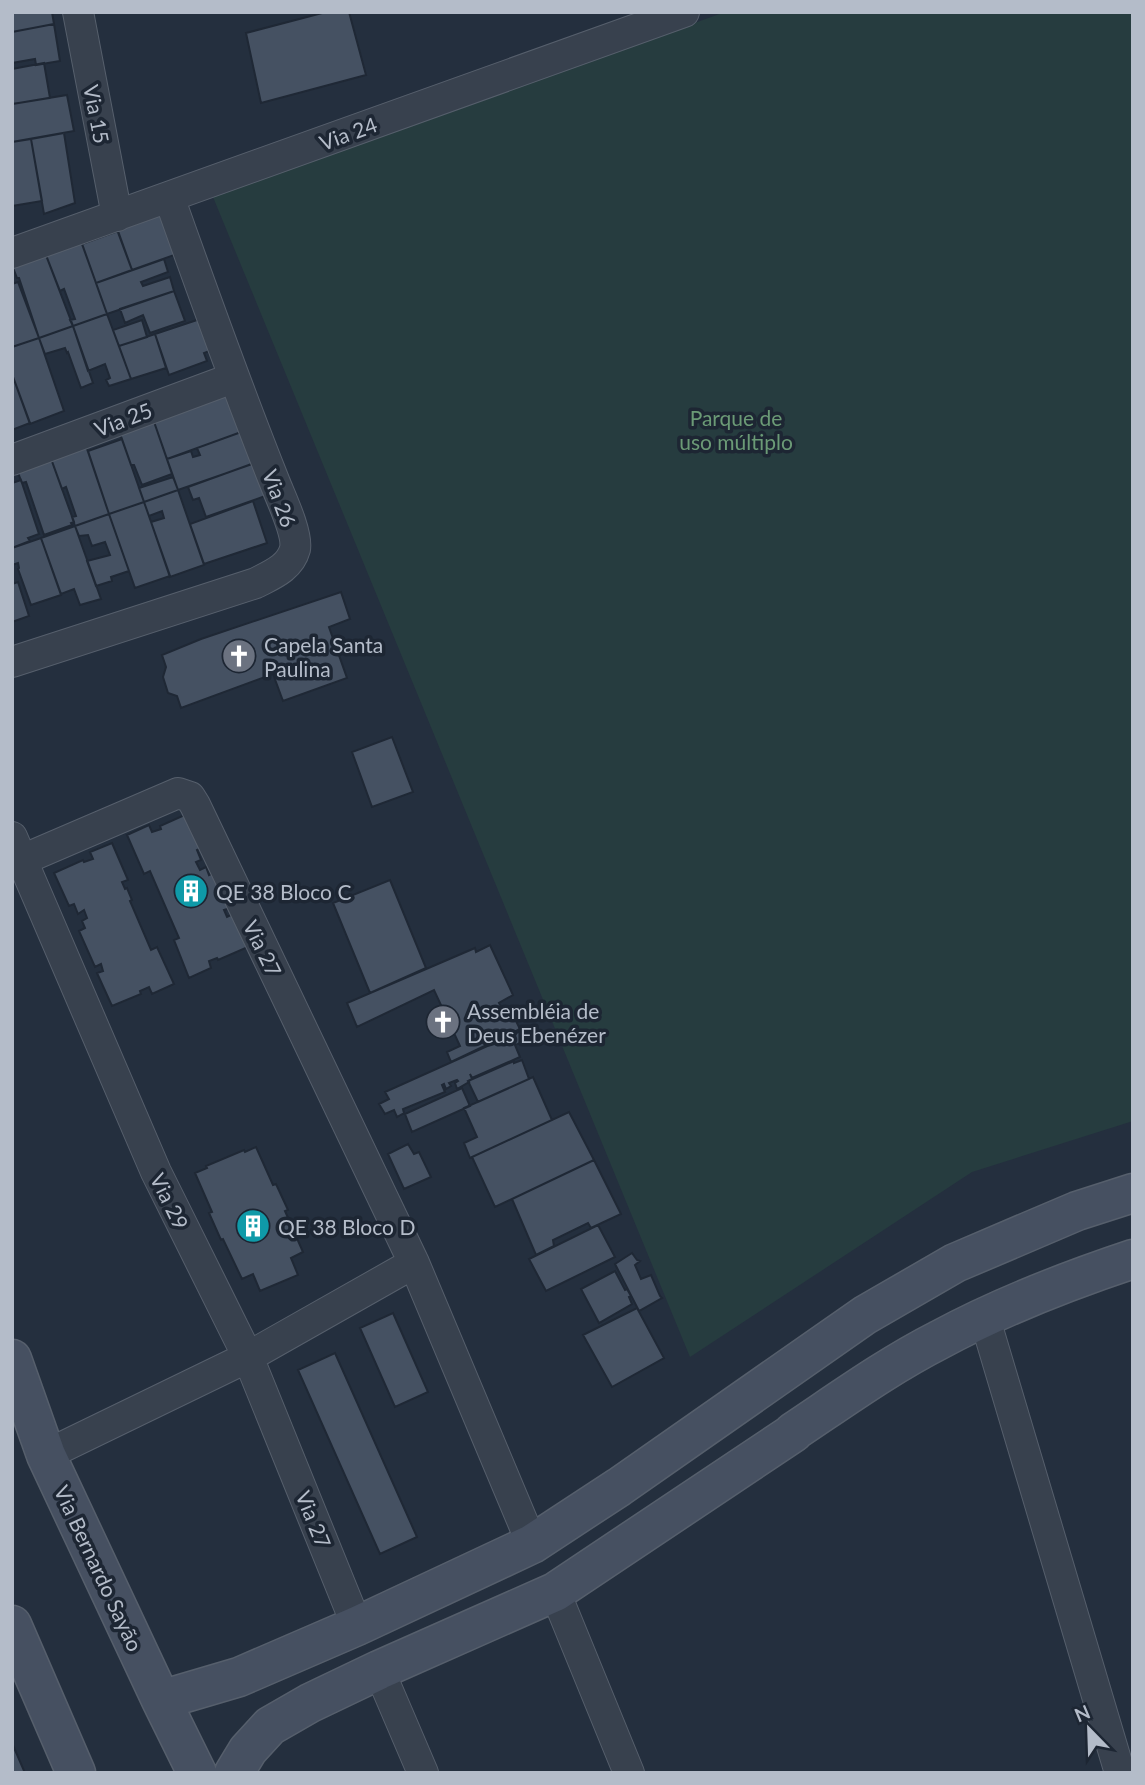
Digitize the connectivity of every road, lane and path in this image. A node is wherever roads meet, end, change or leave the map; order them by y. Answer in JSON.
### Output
{"nodes":[{"id":1,"x":78,"y":12,"type":"edge"},
{"id":2,"x":684,"y":12,"type":"edge"},
{"id":3,"x":647,"y":19,"type":"edge"},
{"id":4,"x":169,"y":197,"type":"junction"},
{"id":5,"x":117,"y":216,"type":"junction"},
{"id":6,"x":12,"y":253,"type":"edge"},
{"id":7,"x":233,"y":378,"type":"junction"},
{"id":8,"x":12,"y":460,"type":"edge"},
{"id":9,"x":12,"y":662,"type":"edge"},
{"id":10,"x":17,"y":849,"type":"edge"},
{"id":11,"x":1133,"y":1193,"type":"edge"},
{"id":12,"x":1133,"y":1259,"type":"edge"},
{"id":13,"x":414,"y":1263,"type":"junction"},
{"id":14,"x":984,"y":1316,"type":"junction"},
{"id":15,"x":248,"y":1357,"type":"junction"},
{"id":16,"x":12,"y":1360,"type":"edge"},
{"id":17,"x":759,"y":1389,"type":"junction"},
{"id":18,"x":719,"y":1416,"type":"junction"},
{"id":19,"x":793,"y":1432,"type":"junction"},
{"id":20,"x":33,"y":1439,"type":"edge"},
{"id":21,"x":751,"y":1462,"type":"junction"},
{"id":22,"x":532,"y":1544,"type":"junction"},
{"id":23,"x":555,"y":1592,"type":"junction"},
{"id":24,"x":12,"y":1625,"type":"edge"},
{"id":25,"x":357,"y":1626,"type":"junction"},
{"id":26,"x":379,"y":1670,"type":"junction"},
{"id":27,"x":161,"y":1700,"type":"junction"},
{"id":28,"x":1124,"y":1767,"type":"edge"},
{"id":29,"x":76,"y":1773,"type":"edge"},
{"id":30,"x":197,"y":1773,"type":"edge"},
{"id":31,"x":234,"y":1773,"type":"edge"},
{"id":32,"x":423,"y":1773,"type":"edge"},
{"id":33,"x":629,"y":1773,"type":"edge"}],
"edges":[{"from":1,"to":5,"type":"street","name":"Via 15"},
{"from":2,"to":3,"type":"street","name":"Via 24"},
{"from":3,"to":4,"type":"street","name":"Via 24"},
{"from":4,"to":5,"type":"street","name":"Via 24"},
{"from":4,"to":7,"type":"street","name":"Via 26"},
{"from":5,"to":6,"type":"street","name":"Via 24"},
{"from":7,"to":8,"type":"street","name":"Via 25"},
{"from":7,"to":9,"type":"street","name":"Via 26"},
{"from":10,"to":13,"type":"street","name":"Via 27"},
{"from":10,"to":15,"type":"street","name":"Via 29"},
{"from":11,"to":17,"type":"street"},
{"from":12,"to":14,"type":"street"},
{"from":13,"to":15,"type":"street"},
{"from":13,"to":22,"type":"street","name":"Via 27"},
{"from":14,"to":19,"type":"street"},
{"from":14,"to":28,"type":"street"},
{"from":15,"to":20,"type":"street"},
{"from":15,"to":25,"type":"street","name":"Via 27"},
{"from":16,"to":20,"type":"street","name":"Via Bernardo Sayão"},
{"from":17,"to":18,"type":"street"},
{"from":17,"to":19,"type":"street"},
{"from":18,"to":21,"type":"street"},
{"from":18,"to":22,"type":"street"},
{"from":19,"to":21,"type":"street"},
{"from":20,"to":27,"type":"street","name":"Via Bernardo Sayão"},
{"from":21,"to":23,"type":"street"},
{"from":22,"to":25,"type":"street"},
{"from":23,"to":26,"type":"street"},
{"from":23,"to":33,"type":"street"},
{"from":24,"to":29,"type":"street"},
{"from":25,"to":27,"type":"street"},
{"from":26,"to":31,"type":"street"},
{"from":26,"to":32,"type":"street"},
{"from":27,"to":30,"type":"street","name":"Via Bernardo Sayão"}]}
